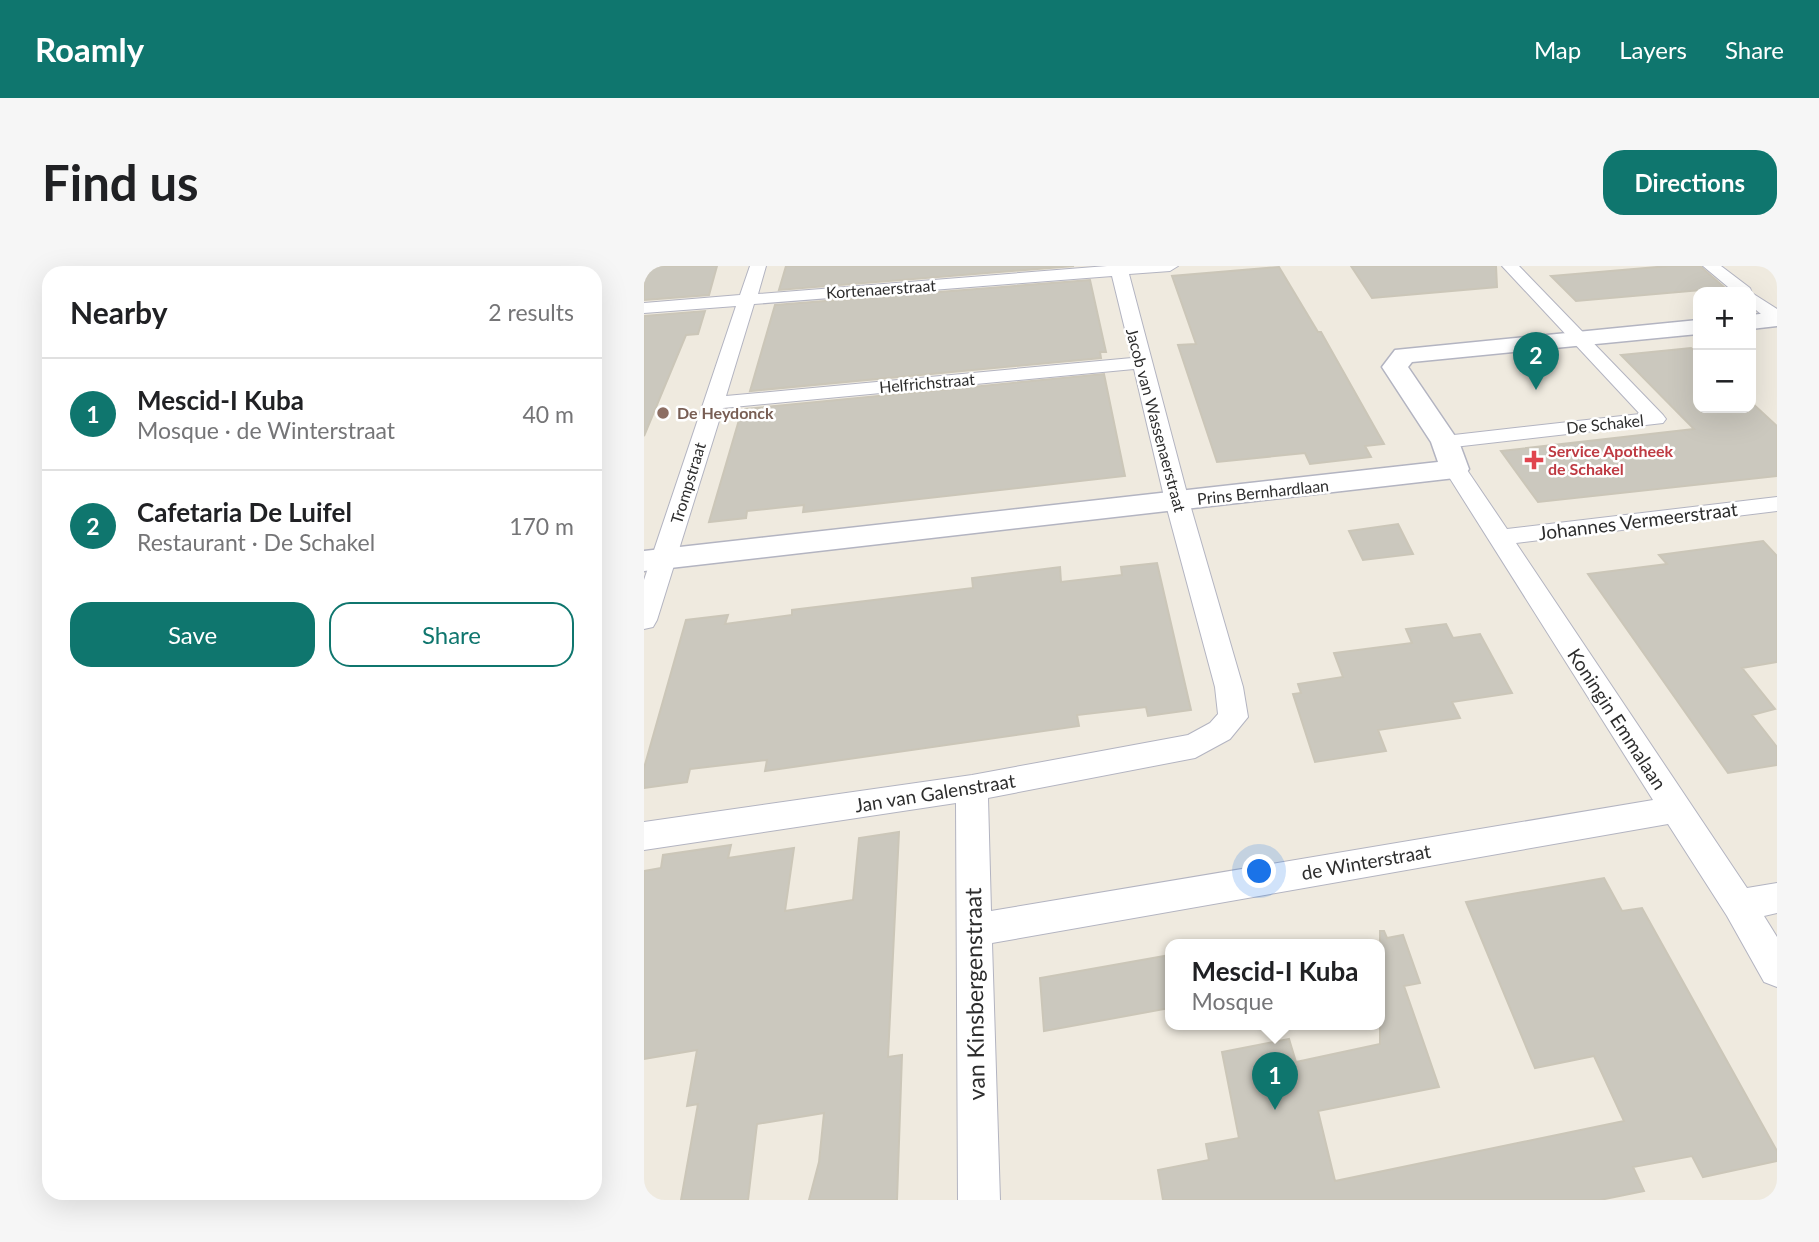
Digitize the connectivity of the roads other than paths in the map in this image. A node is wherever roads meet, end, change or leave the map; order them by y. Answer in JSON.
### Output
{"nodes":[{"id":1,"x":758,"y":266,"type":"edge"},
{"id":2,"x":1170,"y":266,"type":"edge"},
{"id":3,"x":1510,"y":266,"type":"edge"},
{"id":4,"x":1711,"y":266,"type":"edge"},
{"id":5,"x":1118,"y":268,"type":"edge"},
{"id":6,"x":1738,"y":287,"type":"edge"},
{"id":7,"x":747,"y":299,"type":"junction"},
{"id":8,"x":1756,"y":302,"type":"edge"},
{"id":9,"x":644,"y":308,"type":"edge"},
{"id":10,"x":1777,"y":319,"type":"edge"},
{"id":11,"x":1756,"y":321,"type":"edge"},
{"id":12,"x":1693,"y":328,"type":"edge"},
{"id":13,"x":1580,"y":339,"type":"junction"},
{"id":14,"x":1141,"y":363,"type":"junction"},
{"id":15,"x":712,"y":403,"type":"junction"},
{"id":16,"x":1450,"y":456,"type":"junction"},
{"id":17,"x":1177,"y":501,"type":"junction"},
{"id":18,"x":1777,"y":504,"type":"edge"},
{"id":19,"x":1498,"y":538,"type":"junction"},
{"id":20,"x":654,"y":559,"type":"edge"},
{"id":21,"x":644,"y":620,"type":"edge"},
{"id":22,"x":1220,"y":732,"type":"joint"},
{"id":23,"x":972,"y":788,"type":"junction"},
{"id":24,"x":1677,"y":809,"type":"junction"},
{"id":25,"x":644,"y":836,"type":"edge"},
{"id":26,"x":1777,"y":898,"type":"edge"},
{"id":27,"x":1739,"y":905,"type":"junction"},
{"id":28,"x":973,"y":930,"type":"junction"},
{"id":29,"x":1777,"y":970,"type":"edge"},
{"id":30,"x":979,"y":1200,"type":"edge"}],
"edges":[{"from":1,"to":7,"type":"street","name":"Trompstraat"},
{"from":2,"to":5,"type":"street","name":"Kortenaerstraat"},
{"from":3,"to":13,"type":"street"},
{"from":4,"to":6,"type":"street"},
{"from":5,"to":7,"type":"street","name":"Kortenaerstraat"},
{"from":5,"to":14,"type":"street","name":"Jacob van Wassenaerstraat"},
{"from":7,"to":9,"type":"street","name":"Kortenaerstraat"},
{"from":7,"to":15,"type":"street","name":"Trompstraat"},
{"from":8,"to":10,"type":"street"},
{"from":10,"to":11,"type":"street"},
{"from":12,"to":13,"type":"street"},
{"from":13,"to":16,"type":"street"},
{"from":13,"to":16,"type":"street","name":"De Schakel"},
{"from":14,"to":15,"type":"street","name":"Helfrichstraat"},
{"from":14,"to":17,"type":"street","name":"Jacob van Wassenaerstraat"},
{"from":15,"to":20,"type":"street","name":"Trompstraat"},
{"from":16,"to":17,"type":"street","name":"Prins Bernhardlaan"},
{"from":16,"to":19,"type":"street","name":"Koningin Emmalaan"},
{"from":17,"to":20,"type":"street","name":"Prins Bernhardlaan"},
{"from":17,"to":22,"type":"street","name":"Jacob van Wassenaerstraat"},
{"from":18,"to":19,"type":"street","name":"Johannes Vermeerstraat"},
{"from":19,"to":24,"type":"street","name":"Koningin Emmalaan"},
{"from":20,"to":21,"type":"street","name":"Trompstraat"},
{"from":22,"to":23,"type":"street","name":"Jan van Galenstraat"},
{"from":23,"to":25,"type":"street","name":"Jan van Galenstraat"},
{"from":23,"to":28,"type":"street","name":"van Kinsbergenstraat"},
{"from":24,"to":27,"type":"street","name":"Koningin Emmalaan"},
{"from":24,"to":28,"type":"street","name":"de Winterstraat"},
{"from":26,"to":27,"type":"street"},
{"from":27,"to":29,"type":"street","name":"Koningin Emmalaan"},
{"from":28,"to":30,"type":"street","name":"van Kinsbergenstraat"}]}
